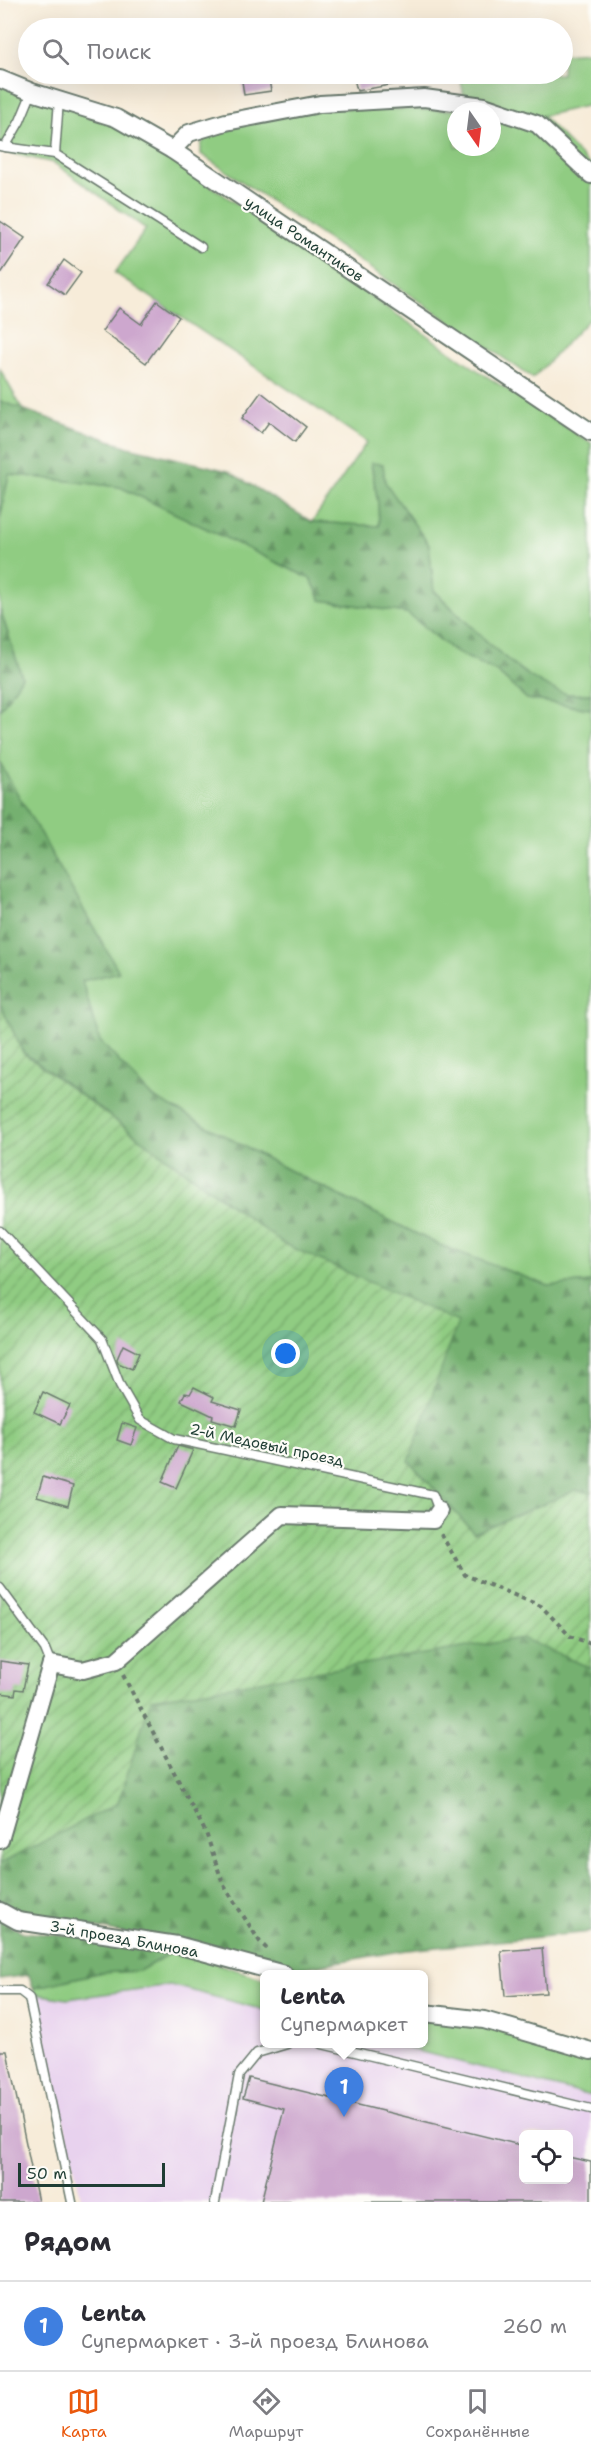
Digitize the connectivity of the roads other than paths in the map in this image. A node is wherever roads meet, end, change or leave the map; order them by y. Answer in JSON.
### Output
{"nodes":[{"id":1,"x":0,"y":79,"type":"edge"},
{"id":2,"x":32,"y":92,"type":"junction"},
{"id":3,"x":59,"y":100,"type":"junction"},
{"id":4,"x":3,"y":146,"type":"edge"},
{"id":5,"x":172,"y":150,"type":"junction"},
{"id":6,"x":55,"y":154,"type":"junction"},
{"id":7,"x":591,"y":175,"type":"edge"},
{"id":8,"x":201,"y":247,"type":"dead end"},
{"id":9,"x":591,"y":432,"type":"edge"},
{"id":10,"x":0,"y":1231,"type":"edge"},
{"id":11,"x":436,"y":1515,"type":"joint"},
{"id":12,"x":0,"y":1588,"type":"edge"},
{"id":13,"x":51,"y":1664,"type":"junction"},
{"id":14,"x":0,"y":1839,"type":"edge"},
{"id":15,"x":0,"y":1911,"type":"edge"},
{"id":16,"x":269,"y":1970,"type":"edge"},
{"id":17,"x":0,"y":1991,"type":"edge"},
{"id":18,"x":428,"y":2014,"type":"edge"},
{"id":19,"x":272,"y":2048,"type":"edge"},
{"id":20,"x":342,"y":2048,"type":"edge"},
{"id":21,"x":591,"y":2051,"type":"edge"},
{"id":22,"x":591,"y":2109,"type":"edge"},
{"id":23,"x":72,"y":2202,"type":"edge"},
{"id":24,"x":215,"y":2202,"type":"edge"}],
"edges":[{"from":1,"to":2,"type":"street","name":"улица Романтиков"},
{"from":2,"to":3,"type":"street","name":"улица Романтиков"},
{"from":2,"to":4,"type":"lane"},
{"from":3,"to":5,"type":"street","name":"улица Романтиков"},
{"from":3,"to":6,"type":"lane"},
{"from":4,"to":6,"type":"lane"},
{"from":5,"to":7,"type":"street"},
{"from":5,"to":9,"type":"street","name":"улица Романтиков"},
{"from":6,"to":8,"type":"lane"},
{"from":10,"to":11,"type":"lane","name":"2-й Медовый проезд"},
{"from":11,"to":13,"type":"street"},
{"from":12,"to":13,"type":"lane"},
{"from":13,"to":14,"type":"street"},
{"from":15,"to":16,"type":"street","name":"3-й проезд Блинова"},
{"from":17,"to":23,"type":"lane"},
{"from":18,"to":21,"type":"street"},
{"from":19,"to":24,"type":"lane"},
{"from":20,"to":22,"type":"lane"}]}
